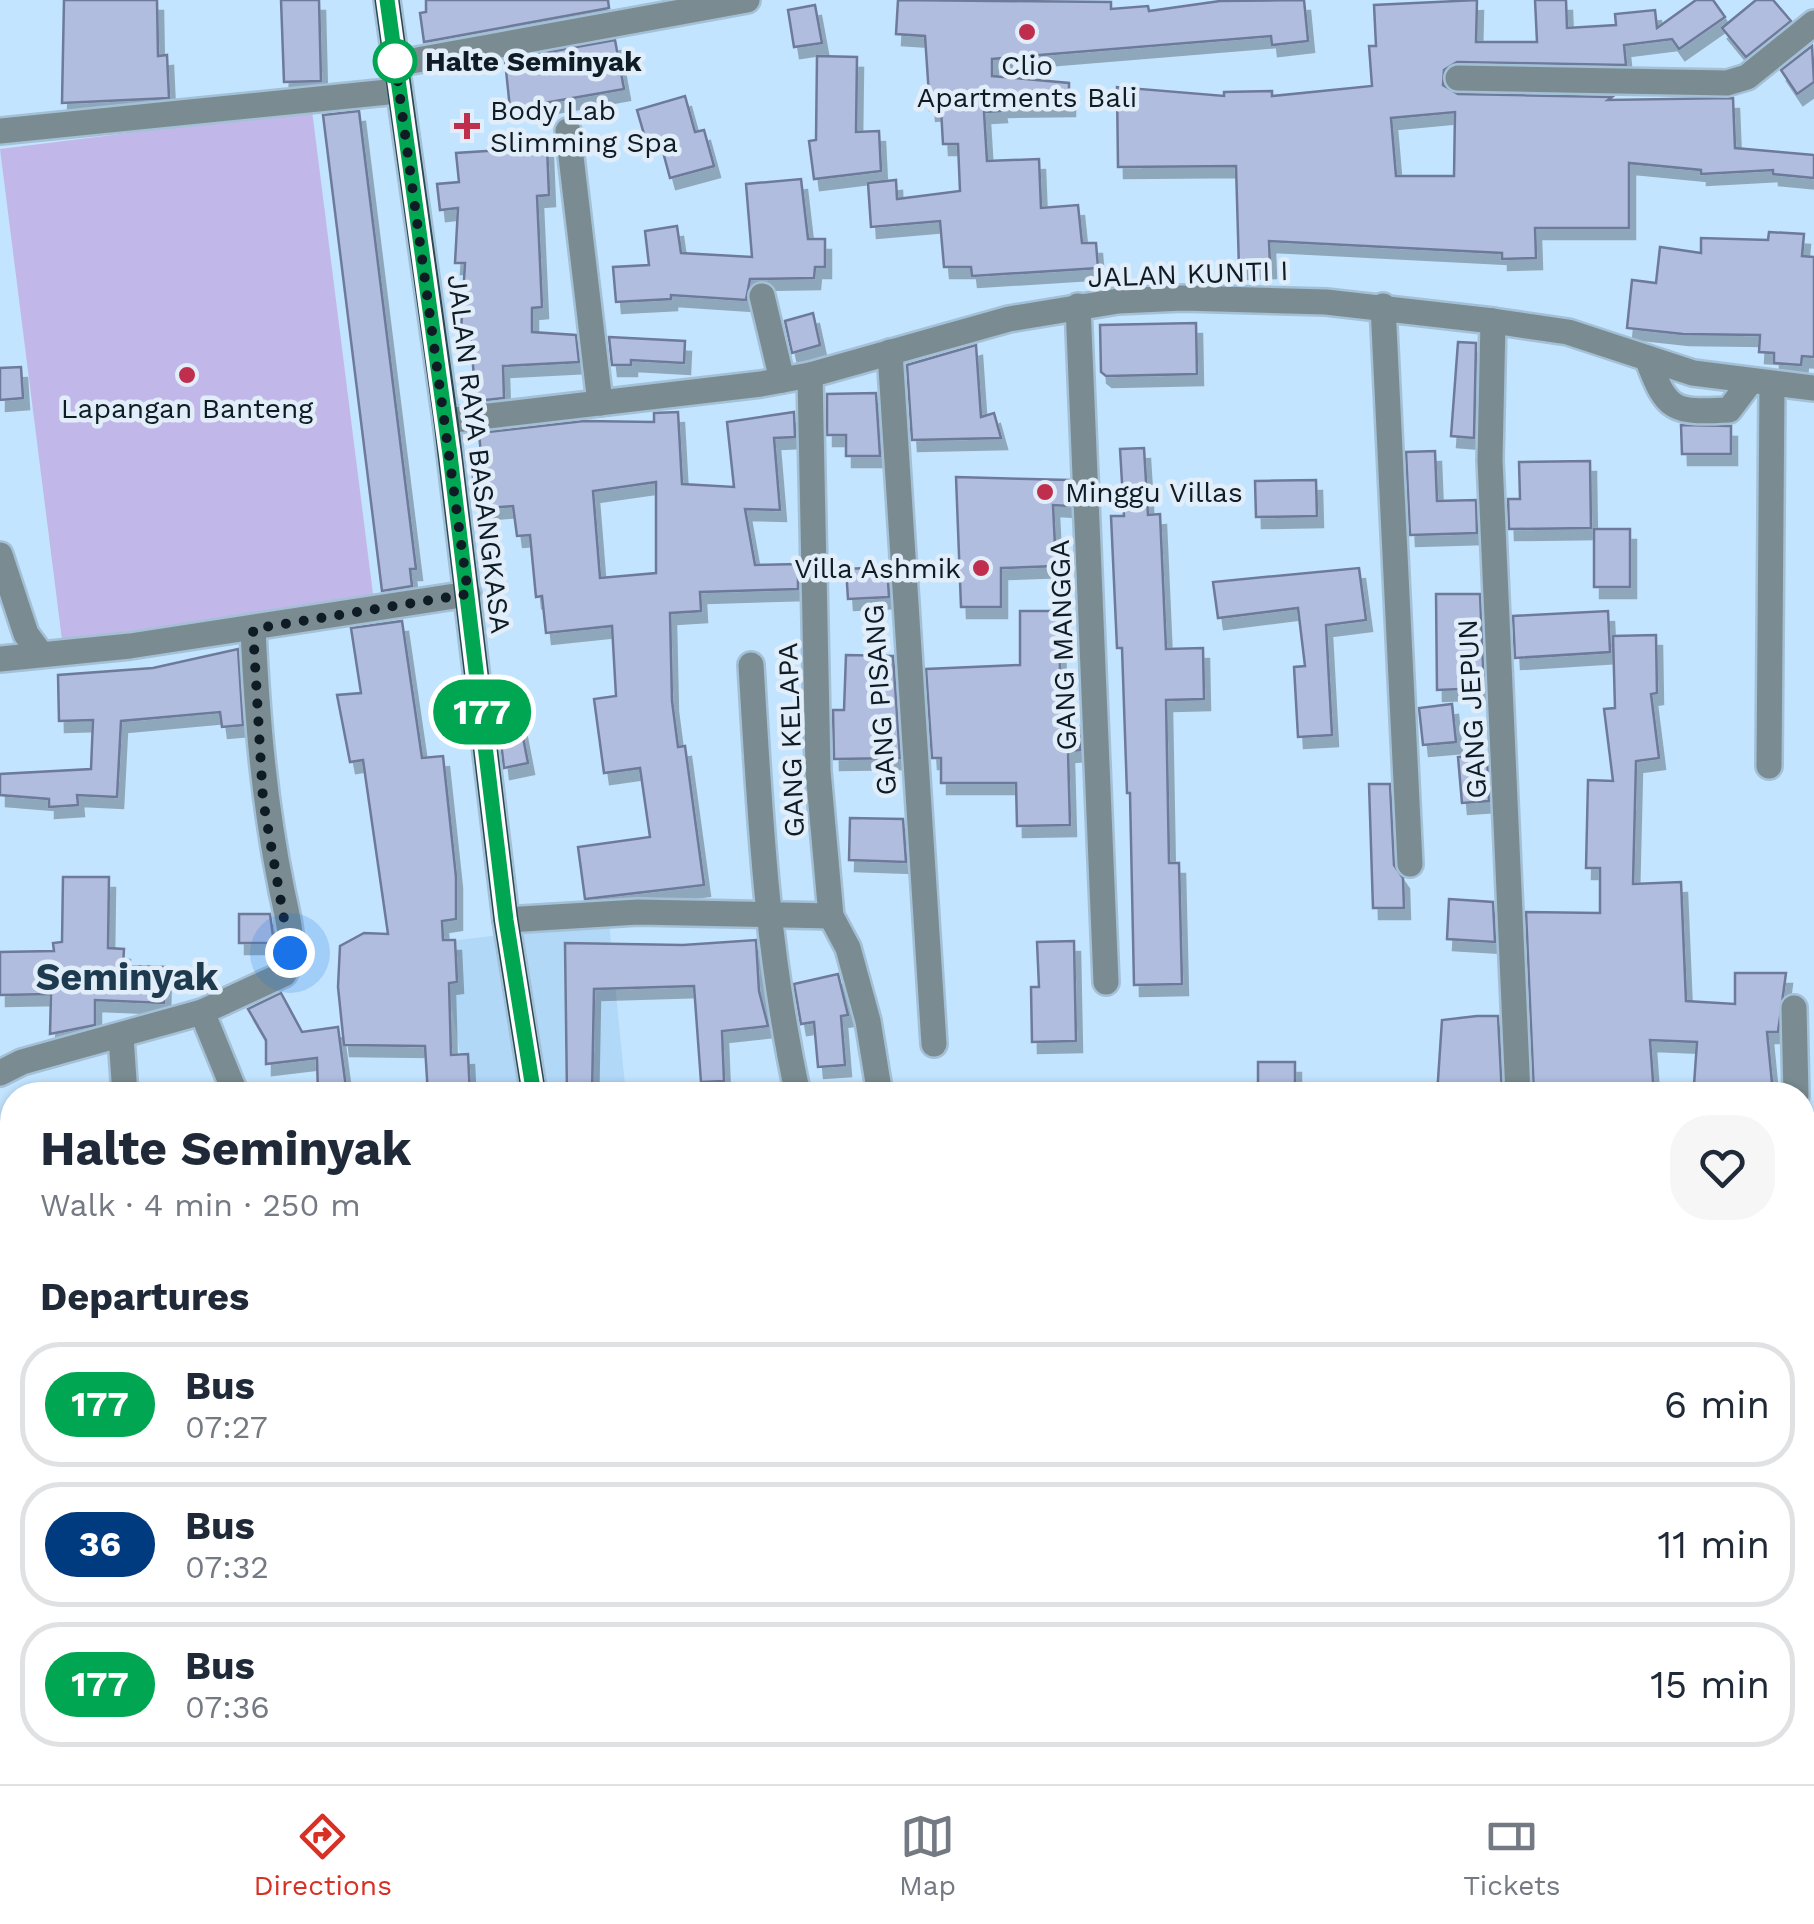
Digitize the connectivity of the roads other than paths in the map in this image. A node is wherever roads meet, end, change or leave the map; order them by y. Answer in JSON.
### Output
{"nodes":[{"id":1,"x":387,"y":0,"type":"edge"},
{"id":2,"x":748,"y":0,"type":"edge"},
{"id":3,"x":1814,"y":23,"type":"edge"},
{"id":4,"x":395,"y":64,"type":"junction"},
{"id":5,"x":1458,"y":78,"type":"dead end"},
{"id":6,"x":398,"y":91,"type":"junction"},
{"id":7,"x":568,"y":130,"type":"dead end"},
{"id":8,"x":0,"y":131,"type":"edge"},
{"id":9,"x":762,"y":296,"type":"dead end"},
{"id":10,"x":1078,"y":306,"type":"junction"},
{"id":11,"x":1383,"y":306,"type":"junction"},
{"id":12,"x":1493,"y":320,"type":"junction"},
{"id":13,"x":890,"y":352,"type":"junction"},
{"id":14,"x":1646,"y":358,"type":"junction"},
{"id":15,"x":810,"y":375,"type":"junction"},
{"id":16,"x":782,"y":380,"type":"junction"},
{"id":17,"x":1761,"y":384,"type":"junction"},
{"id":18,"x":1814,"y":388,"type":"edge"},
{"id":19,"x":600,"y":403,"type":"junction"},
{"id":20,"x":446,"y":420,"type":"junction"},
{"id":21,"x":0,"y":555,"type":"edge"},
{"id":22,"x":468,"y":594,"type":"junction"},
{"id":23,"x":253,"y":629,"type":"junction"},
{"id":24,"x":40,"y":653,"type":"junction"},
{"id":25,"x":0,"y":660,"type":"edge"},
{"id":26,"x":751,"y":665,"type":"dead end"},
{"id":27,"x":1769,"y":766,"type":"dead end"},
{"id":28,"x":1410,"y":864,"type":"dead end"},
{"id":29,"x":766,"y":915,"type":"junction"},
{"id":30,"x":831,"y":916,"type":"junction"},
{"id":31,"x":506,"y":920,"type":"junction"},
{"id":32,"x":1106,"y":982,"type":"dead end"},
{"id":33,"x":1794,"y":1008,"type":"dead end"},
{"id":34,"x":202,"y":1012,"type":"junction"},
{"id":35,"x":121,"y":1037,"type":"junction"},
{"id":36,"x":934,"y":1044,"type":"dead end"},
{"id":37,"x":0,"y":1073,"type":"edge"},
{"id":38,"x":124,"y":1082,"type":"edge"},
{"id":39,"x":231,"y":1082,"type":"edge"},
{"id":40,"x":532,"y":1082,"type":"edge"},
{"id":41,"x":795,"y":1082,"type":"edge"},
{"id":42,"x":877,"y":1082,"type":"edge"},
{"id":43,"x":1517,"y":1082,"type":"edge"},
{"id":44,"x":1796,"y":1082,"type":"edge"}],
"edges":[{"from":1,"to":4,"type":"main road","name":"JALAN RAYA BASANGKASA"},
{"from":2,"to":4,"type":"street"},
{"from":3,"to":5,"type":"street"},
{"from":4,"to":6,"type":"main road","name":"JALAN RAYA BASANGKASA"},
{"from":6,"to":8,"type":"street"},
{"from":6,"to":20,"type":"main road","name":"JALAN RAYA BASANGKASA"},
{"from":7,"to":19,"type":"street"},
{"from":9,"to":16,"type":"street"},
{"from":10,"to":11,"type":"street","name":"JALAN KUNTI I"},
{"from":10,"to":13,"type":"street","name":"JALAN KUNTI I"},
{"from":10,"to":32,"type":"street","name":"GANG MANGGA"},
{"from":11,"to":12,"type":"street","name":"JALAN KUNTI I"},
{"from":11,"to":28,"type":"street"},
{"from":12,"to":14,"type":"street","name":"JALAN KUNTI I"},
{"from":12,"to":43,"type":"street","name":"GANG JEPUN"},
{"from":13,"to":15,"type":"street","name":"JALAN KUNTI I"},
{"from":13,"to":36,"type":"street","name":"GANG PISANG"},
{"from":14,"to":17,"type":"street","name":"JALAN KUNTI I"},
{"from":14,"to":17,"type":"street"},
{"from":15,"to":16,"type":"street","name":"JALAN KUNTI I"},
{"from":15,"to":30,"type":"street","name":"GANG KELAPA"},
{"from":16,"to":19,"type":"street","name":"JALAN KUNTI I"},
{"from":17,"to":18,"type":"street","name":"JALAN KUNTI I"},
{"from":17,"to":27,"type":"street"},
{"from":19,"to":20,"type":"street","name":"JALAN KUNTI I"},
{"from":20,"to":22,"type":"main road","name":"JALAN RAYA BASANGKASA"},
{"from":21,"to":24,"type":"street"},
{"from":22,"to":23,"type":"street"},
{"from":22,"to":31,"type":"main road","name":"JALAN RAYA BASANGKASA"},
{"from":23,"to":24,"type":"street"},
{"from":23,"to":34,"type":"street"},
{"from":24,"to":25,"type":"street"},
{"from":26,"to":29,"type":"street"},
{"from":29,"to":30,"type":"street"},
{"from":29,"to":31,"type":"street"},
{"from":29,"to":41,"type":"street"},
{"from":30,"to":42,"type":"street","name":"GANG KELAPA"},
{"from":31,"to":40,"type":"main road","name":"JALAN RAYA BASANGKASA"},
{"from":33,"to":44,"type":"street"},
{"from":34,"to":35,"type":"street"},
{"from":34,"to":39,"type":"street"},
{"from":35,"to":37,"type":"street"},
{"from":35,"to":38,"type":"street"}]}
